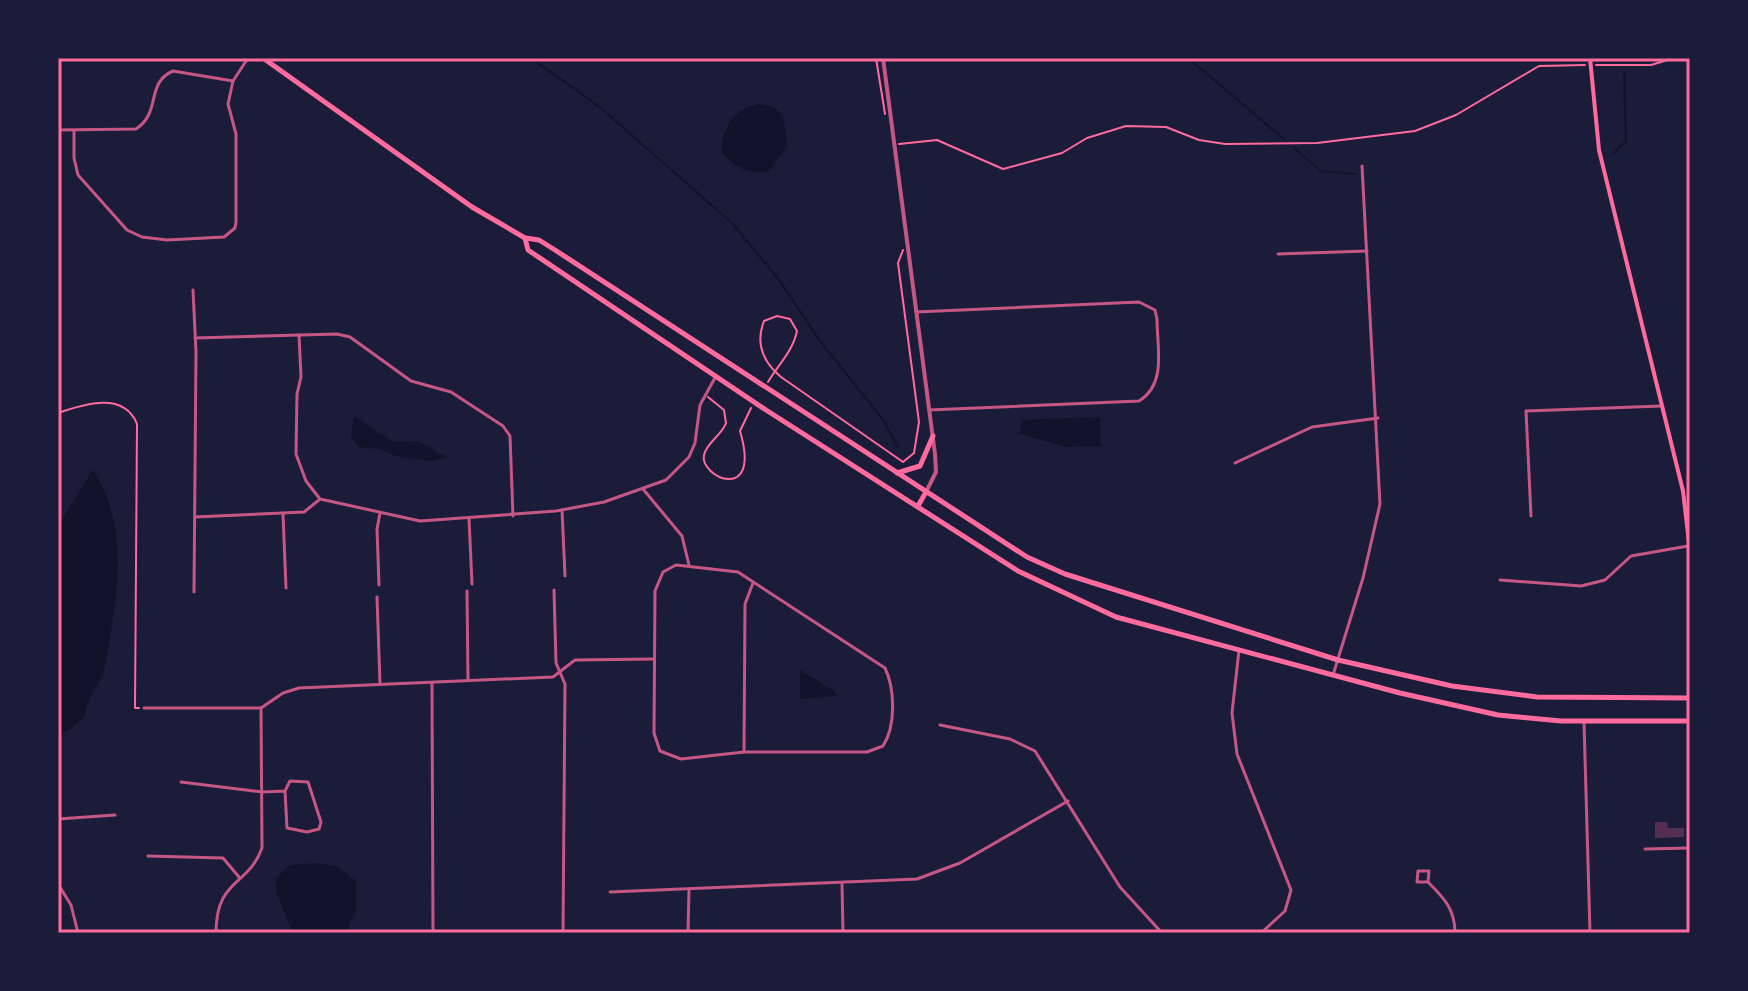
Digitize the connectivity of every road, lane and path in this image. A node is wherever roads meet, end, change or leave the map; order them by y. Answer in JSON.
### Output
{"nodes":[{"id":1,"x":248,"y":58,"type":"edge"},
{"id":2,"x":263,"y":58,"type":"edge"},
{"id":3,"x":883,"y":58,"type":"edge"},
{"id":4,"x":967,"y":58,"type":"edge"},
{"id":5,"x":977,"y":58,"type":"edge"},
{"id":6,"x":1590,"y":58,"type":"edge"},
{"id":7,"x":1674,"y":58,"type":"edge"},
{"id":8,"x":1563,"y":65,"type":"dead end"},
{"id":9,"x":1618,"y":66,"type":"dead end"},
{"id":10,"x":233,"y":81,"type":"junction"},
{"id":11,"x":58,"y":130,"type":"edge"},
{"id":12,"x":74,"y":130,"type":"junction"},
{"id":13,"x":894,"y":145,"type":"junction"},
{"id":14,"x":1362,"y":166,"type":"dead end"},
{"id":15,"x":525,"y":238,"type":"junction"},
{"id":16,"x":907,"y":247,"type":"junction"},
{"id":17,"x":1367,"y":251,"type":"junction"},
{"id":18,"x":1278,"y":254,"type":"dead end"},
{"id":19,"x":193,"y":290,"type":"dead end"},
{"id":20,"x":916,"y":312,"type":"junction"},
{"id":21,"x":299,"y":335,"type":"junction"},
{"id":22,"x":195,"y":338,"type":"junction"},
{"id":23,"x":716,"y":376,"type":"junction"},
{"id":24,"x":765,"y":386,"type":"dead end"},
{"id":25,"x":704,"y":394,"type":"junction"},
{"id":26,"x":1662,"y":405,"type":"junction"},
{"id":27,"x":751,"y":408,"type":"dead end"},
{"id":28,"x":929,"y":410,"type":"junction"},
{"id":29,"x":58,"y":413,"type":"edge"},
{"id":30,"x":1378,"y":418,"type":"junction"},
{"id":31,"x":933,"y":436,"type":"junction"},
{"id":32,"x":1235,"y":463,"type":"dead end"},
{"id":33,"x":897,"y":473,"type":"junction"},
{"id":34,"x":643,"y":489,"type":"junction"},
{"id":35,"x":926,"y":492,"type":"junction"},
{"id":36,"x":320,"y":499,"type":"junction"},
{"id":37,"x":918,"y":506,"type":"junction"},
{"id":38,"x":562,"y":510,"type":"junction"},
{"id":39,"x":380,"y":513,"type":"junction"},
{"id":40,"x":283,"y":514,"type":"junction"},
{"id":41,"x":513,"y":516,"type":"junction"},
{"id":42,"x":1531,"y":516,"type":"dead end"},
{"id":43,"x":195,"y":517,"type":"junction"},
{"id":44,"x":469,"y":519,"type":"junction"},
{"id":45,"x":1690,"y":545,"type":"edge"},
{"id":46,"x":1690,"y":551,"type":"edge"},
{"id":47,"x":689,"y":565,"type":"junction"},
{"id":48,"x":565,"y":576,"type":"dead end"},
{"id":49,"x":1500,"y":580,"type":"dead end"},
{"id":50,"x":753,"y":583,"type":"junction"},
{"id":51,"x":472,"y":584,"type":"dead end"},
{"id":52,"x":379,"y":585,"type":"dead end"},
{"id":53,"x":286,"y":588,"type":"dead end"},
{"id":54,"x":554,"y":590,"type":"dead end"},
{"id":55,"x":467,"y":591,"type":"dead end"},
{"id":56,"x":194,"y":592,"type":"dead end"},
{"id":57,"x":377,"y":597,"type":"dead end"},
{"id":58,"x":1239,"y":650,"type":"junction"},
{"id":59,"x":654,"y":659,"type":"junction"},
{"id":60,"x":1338,"y":660,"type":"junction"},
{"id":61,"x":562,"y":673,"type":"junction"},
{"id":62,"x":1333,"y":675,"type":"junction"},
{"id":63,"x":468,"y":680,"type":"junction"},
{"id":64,"x":432,"y":683,"type":"junction"},
{"id":65,"x":380,"y":684,"type":"junction"},
{"id":66,"x":1690,"y":698,"type":"edge"},
{"id":67,"x":135,"y":708,"type":"dead end"},
{"id":68,"x":144,"y":708,"type":"dead end"},
{"id":69,"x":261,"y":708,"type":"junction"},
{"id":70,"x":1690,"y":721,"type":"edge"},
{"id":71,"x":1584,"y":722,"type":"junction"},
{"id":72,"x":940,"y":725,"type":"dead end"},
{"id":73,"x":744,"y":752,"type":"junction"},
{"id":74,"x":181,"y":782,"type":"dead end"},
{"id":75,"x":285,"y":791,"type":"junction"},
{"id":76,"x":263,"y":792,"type":"junction"},
{"id":77,"x":1068,"y":801,"type":"junction"},
{"id":78,"x":115,"y":815,"type":"dead end"},
{"id":79,"x":58,"y":819,"type":"edge"},
{"id":80,"x":1690,"y":848,"type":"edge"},
{"id":81,"x":1645,"y":849,"type":"dead end"},
{"id":82,"x":148,"y":856,"type":"dead end"},
{"id":83,"x":239,"y":877,"type":"junction"},
{"id":84,"x":1428,"y":882,"type":"dead end"},
{"id":85,"x":58,"y":884,"type":"edge"},
{"id":86,"x":842,"y":884,"type":"junction"},
{"id":87,"x":689,"y":890,"type":"junction"},
{"id":88,"x":610,"y":892,"type":"dead end"},
{"id":89,"x":216,"y":932,"type":"edge"},
{"id":90,"x":78,"y":933,"type":"edge"},
{"id":91,"x":184,"y":933,"type":"edge"},
{"id":92,"x":433,"y":933,"type":"edge"},
{"id":93,"x":563,"y":933,"type":"edge"},
{"id":94,"x":688,"y":933,"type":"edge"},
{"id":95,"x":843,"y":933,"type":"edge"},
{"id":96,"x":1162,"y":933,"type":"edge"},
{"id":97,"x":1261,"y":933,"type":"edge"},
{"id":98,"x":1455,"y":933,"type":"edge"},
{"id":99,"x":1590,"y":933,"type":"edge"}],
"edges":[{"from":1,"to":10,"type":"street"},
{"from":2,"to":15,"type":"main road"},
{"from":3,"to":13,"type":"street"},
{"from":4,"to":5,"type":"street"},
{"from":6,"to":26,"type":"main road"},
{"from":7,"to":9,"type":"path"},
{"from":8,"to":13,"type":"path"},
{"from":10,"to":12,"type":"street"},
{"from":10,"to":12,"type":"street"},
{"from":11,"to":12,"type":"street"},
{"from":13,"to":16,"type":"street"},
{"from":14,"to":17,"type":"street"},
{"from":15,"to":23,"type":"main road"},
{"from":15,"to":33,"type":"main road"},
{"from":16,"to":20,"type":"street"},
{"from":16,"to":24,"type":"path"},
{"from":17,"to":18,"type":"street"},
{"from":17,"to":30,"type":"street"},
{"from":19,"to":22,"type":"street"},
{"from":20,"to":28,"type":"street"},
{"from":20,"to":28,"type":"street"},
{"from":21,"to":22,"type":"street"},
{"from":21,"to":36,"type":"street"},
{"from":21,"to":41,"type":"street"},
{"from":22,"to":43,"type":"street"},
{"from":23,"to":25,"type":"street"},
{"from":23,"to":37,"type":"main road"},
{"from":25,"to":27,"type":"path"},
{"from":25,"to":34,"type":"street"},
{"from":26,"to":42,"type":"street"},
{"from":26,"to":45,"type":"main road"},
{"from":28,"to":31,"type":"street"},
{"from":29,"to":67,"type":"path"},
{"from":30,"to":32,"type":"street"},
{"from":30,"to":60,"type":"street"},
{"from":31,"to":33,"type":"main road"},
{"from":31,"to":35,"type":"street"},
{"from":33,"to":35,"type":"main road"},
{"from":34,"to":38,"type":"street"},
{"from":34,"to":47,"type":"street"},
{"from":35,"to":37,"type":"main road"},
{"from":35,"to":60,"type":"main road"},
{"from":36,"to":39,"type":"street"},
{"from":36,"to":40,"type":"street"},
{"from":37,"to":58,"type":"main road"},
{"from":38,"to":41,"type":"street"},
{"from":38,"to":48,"type":"street"},
{"from":39,"to":44,"type":"street"},
{"from":39,"to":52,"type":"street"},
{"from":40,"to":43,"type":"street"},
{"from":40,"to":53,"type":"street"},
{"from":41,"to":44,"type":"street"},
{"from":43,"to":56,"type":"street"},
{"from":44,"to":51,"type":"street"},
{"from":45,"to":46,"type":"main road"},
{"from":45,"to":49,"type":"street"},
{"from":47,"to":50,"type":"street"},
{"from":47,"to":59,"type":"street"},
{"from":50,"to":73,"type":"street"},
{"from":50,"to":73,"type":"street"},
{"from":54,"to":61,"type":"street"},
{"from":55,"to":63,"type":"street"},
{"from":57,"to":65,"type":"street"},
{"from":58,"to":62,"type":"main road"},
{"from":58,"to":97,"type":"street"},
{"from":59,"to":61,"type":"street"},
{"from":59,"to":73,"type":"street"},
{"from":60,"to":62,"type":"street"},
{"from":60,"to":66,"type":"main road"},
{"from":61,"to":63,"type":"street"},
{"from":61,"to":93,"type":"street"},
{"from":62,"to":71,"type":"main road"},
{"from":63,"to":64,"type":"street"},
{"from":64,"to":65,"type":"street"},
{"from":64,"to":92,"type":"street"},
{"from":65,"to":69,"type":"street"},
{"from":68,"to":69,"type":"street"},
{"from":69,"to":76,"type":"street"},
{"from":70,"to":71,"type":"main road"},
{"from":71,"to":99,"type":"street"},
{"from":72,"to":77,"type":"street"},
{"from":74,"to":76,"type":"street"},
{"from":75,"to":75,"type":"street"},
{"from":75,"to":76,"type":"street"},
{"from":76,"to":83,"type":"street"},
{"from":77,"to":86,"type":"street"},
{"from":77,"to":96,"type":"street"},
{"from":78,"to":79,"type":"street"},
{"from":80,"to":81,"type":"street"},
{"from":82,"to":83,"type":"street"},
{"from":83,"to":89,"type":"street"},
{"from":84,"to":98,"type":"street"},
{"from":85,"to":90,"type":"street"},
{"from":86,"to":87,"type":"street"},
{"from":86,"to":95,"type":"street"},
{"from":87,"to":88,"type":"street"},
{"from":87,"to":94,"type":"street"},
{"from":89,"to":91,"type":"street"}]}
